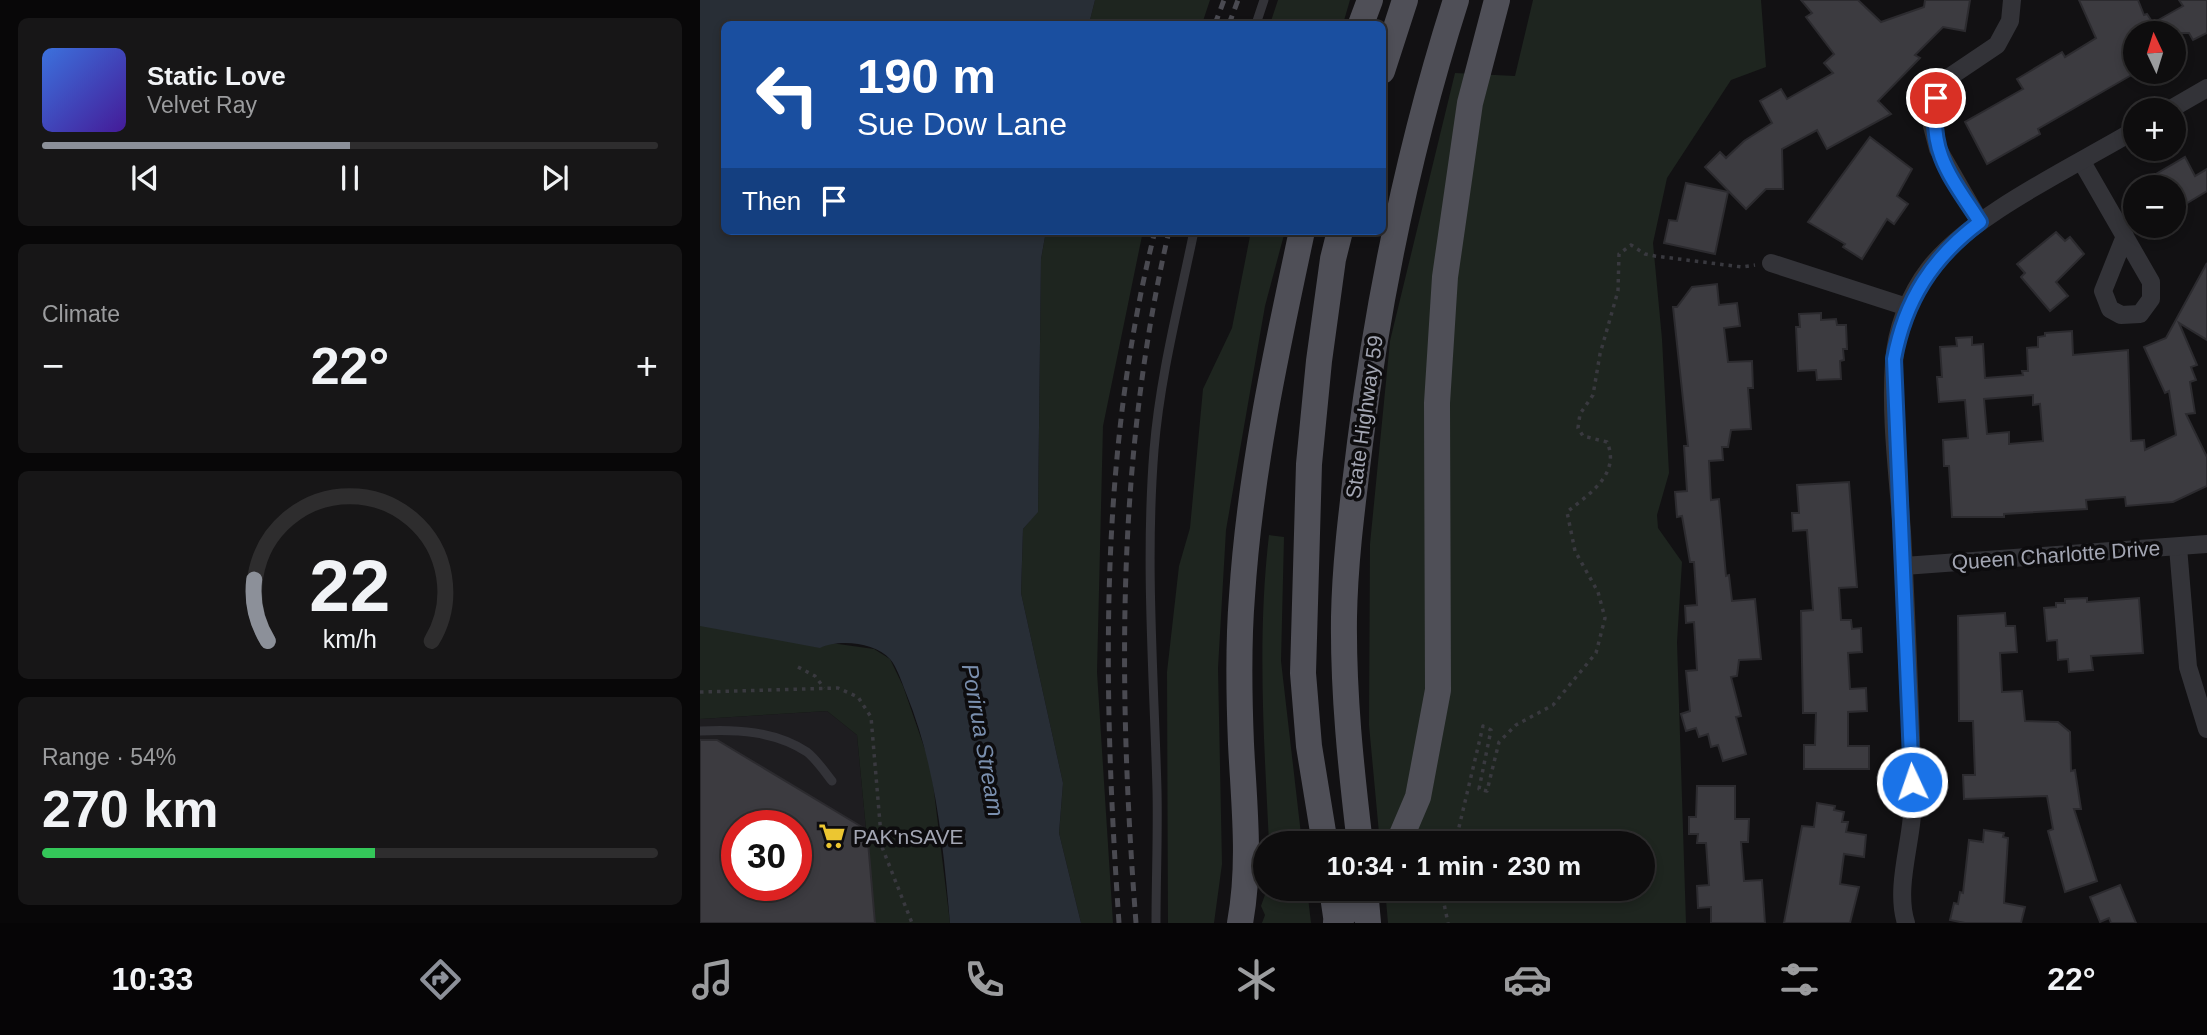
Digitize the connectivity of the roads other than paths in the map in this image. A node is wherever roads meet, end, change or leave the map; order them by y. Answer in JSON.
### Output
{"nodes":[{"id":1,"x":1264,"y":0,"type":"edge"},
{"id":2,"x":1370,"y":0,"type":"edge"},
{"id":3,"x":1405,"y":0,"type":"edge"},
{"id":4,"x":1456,"y":0,"type":"edge"},
{"id":5,"x":1497,"y":0,"type":"edge"},
{"id":6,"x":2012,"y":0,"type":"edge"},
{"id":7,"x":1257,"y":21,"type":"edge"},
{"id":8,"x":1362,"y":21,"type":"edge"},
{"id":9,"x":1386,"y":59,"type":"edge"},
{"id":10,"x":2207,"y":88,"type":"edge"},
{"id":11,"x":2186,"y":100,"type":"edge"},
{"id":12,"x":2123,"y":138,"type":"edge"},
{"id":13,"x":2082,"y":162,"type":"junction"},
{"id":14,"x":1980,"y":222,"type":"junction"},
{"id":15,"x":2123,"y":234,"type":"edge"},
{"id":16,"x":1193,"y":235,"type":"edge"},
{"id":17,"x":1301,"y":235,"type":"edge"},
{"id":18,"x":1339,"y":235,"type":"edge"},
{"id":19,"x":1770,"y":263,"type":"road end"},
{"id":20,"x":1907,"y":307,"type":"junction"},
{"id":21,"x":2207,"y":544,"type":"edge"},
{"id":22,"x":2178,"y":547,"type":"junction"},
{"id":23,"x":1904,"y":566,"type":"junction"},
{"id":24,"x":2207,"y":729,"type":"edge"},
{"id":25,"x":700,"y":731,"type":"edge"},
{"id":26,"x":832,"y":781,"type":"dead end"},
{"id":27,"x":1323,"y":831,"type":"edge"},
{"id":28,"x":1358,"y":831,"type":"edge"},
{"id":29,"x":1404,"y":831,"type":"edge"},
{"id":30,"x":1333,"y":901,"type":"edge"},
{"id":31,"x":1355,"y":901,"type":"edge"},
{"id":32,"x":1367,"y":901,"type":"edge"},
{"id":33,"x":1156,"y":923,"type":"edge"},
{"id":34,"x":1240,"y":923,"type":"edge"},
{"id":35,"x":1336,"y":923,"type":"edge"},
{"id":36,"x":1368,"y":923,"type":"edge"},
{"id":37,"x":1906,"y":923,"type":"edge"}],
"edges":[{"from":1,"to":7,"type":"lane"},
{"from":2,"to":8,"type":"main road"},
{"from":3,"to":9,"type":"main road"},
{"from":4,"to":28,"type":"main road","name":"State Highway 59"},
{"from":5,"to":29,"type":"main road"},
{"from":6,"to":14,"type":"street"},
{"from":10,"to":11,"type":"street"},
{"from":12,"to":13,"type":"street"},
{"from":13,"to":14,"type":"street"},
{"from":13,"to":15,"type":"street"},
{"from":14,"to":20,"type":"street"},
{"from":16,"to":33,"type":"lane"},
{"from":17,"to":34,"type":"main road"},
{"from":18,"to":27,"type":"main road"},
{"from":19,"to":20,"type":"street"},
{"from":20,"to":23,"type":"street"},
{"from":21,"to":22,"type":"street","name":"Queen Charlotte Drive"},
{"from":22,"to":23,"type":"street","name":"Queen Charlotte Drive"},
{"from":22,"to":24,"type":"street"},
{"from":23,"to":37,"type":"street"},
{"from":25,"to":26,"type":"lane"},
{"from":30,"to":35,"type":"main road"},
{"from":31,"to":35,"type":"main road","bridge":true},
{"from":32,"to":36,"type":"main road"}]}
